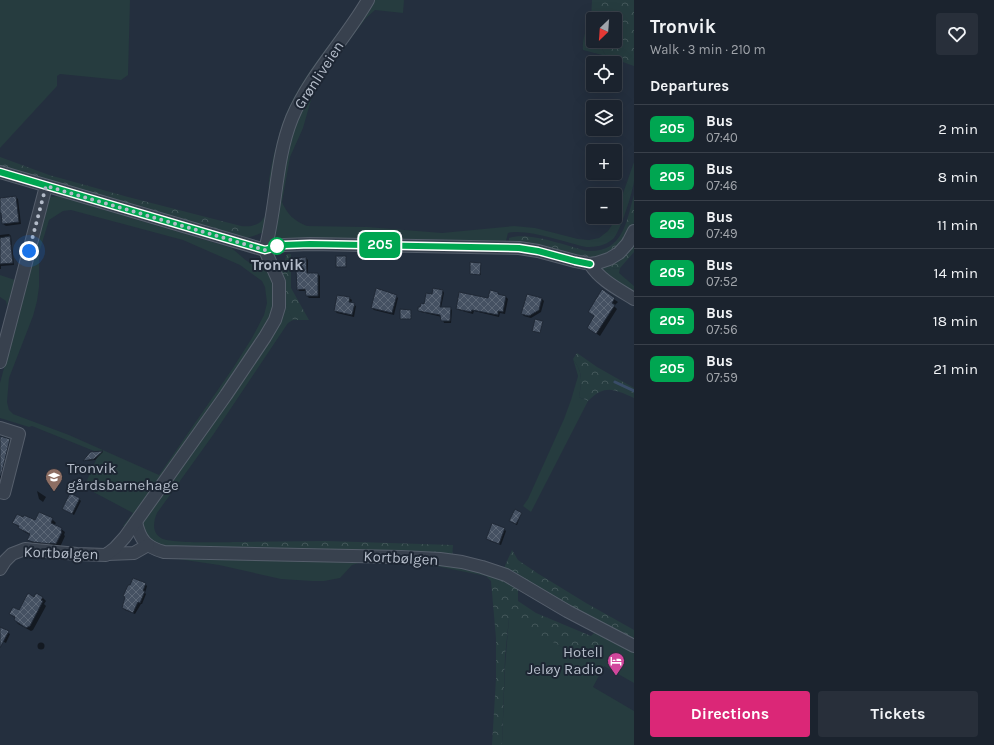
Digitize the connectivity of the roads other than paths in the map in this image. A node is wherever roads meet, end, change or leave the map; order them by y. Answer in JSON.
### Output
{"nodes":[{"id":1,"x":368,"y":0,"type":"edge"},
{"id":2,"x":0,"y":172,"type":"edge"},
{"id":3,"x":46,"y":186,"type":"junction"},
{"id":4,"x":634,"y":231,"type":"edge"},
{"id":5,"x":265,"y":250,"type":"junction"},
{"id":6,"x":590,"y":264,"type":"junction"},
{"id":7,"x":634,"y":299,"type":"edge"},
{"id":8,"x":0,"y":362,"type":"edge"},
{"id":9,"x":0,"y":428,"type":"edge"},
{"id":10,"x":0,"y":492,"type":"edge"},
{"id":11,"x":136,"y":522,"type":"junction"},
{"id":12,"x":148,"y":545,"type":"junction"},
{"id":13,"x":106,"y":554,"type":"junction"},
{"id":14,"x":0,"y":569,"type":"edge"},
{"id":15,"x":634,"y":646,"type":"edge"}],
"edges":[{"from":1,"to":5,"type":"street","name":"Grønliveien"},
{"from":2,"to":3,"type":"street"},
{"from":3,"to":5,"type":"street"},
{"from":3,"to":8,"type":"street"},
{"from":4,"to":6,"type":"street"},
{"from":5,"to":6,"type":"street"},
{"from":5,"to":11,"type":"street","name":"Kortbølgen"},
{"from":6,"to":7,"type":"street"},
{"from":9,"to":10,"type":"street"},
{"from":11,"to":12,"type":"street"},
{"from":11,"to":13,"type":"street","name":"Kortbølgen"},
{"from":12,"to":13,"type":"street","name":"Kortbølgen"},
{"from":12,"to":15,"type":"street","name":"Kortbølgen"},
{"from":13,"to":14,"type":"street","name":"Kortbølgen"}]}
